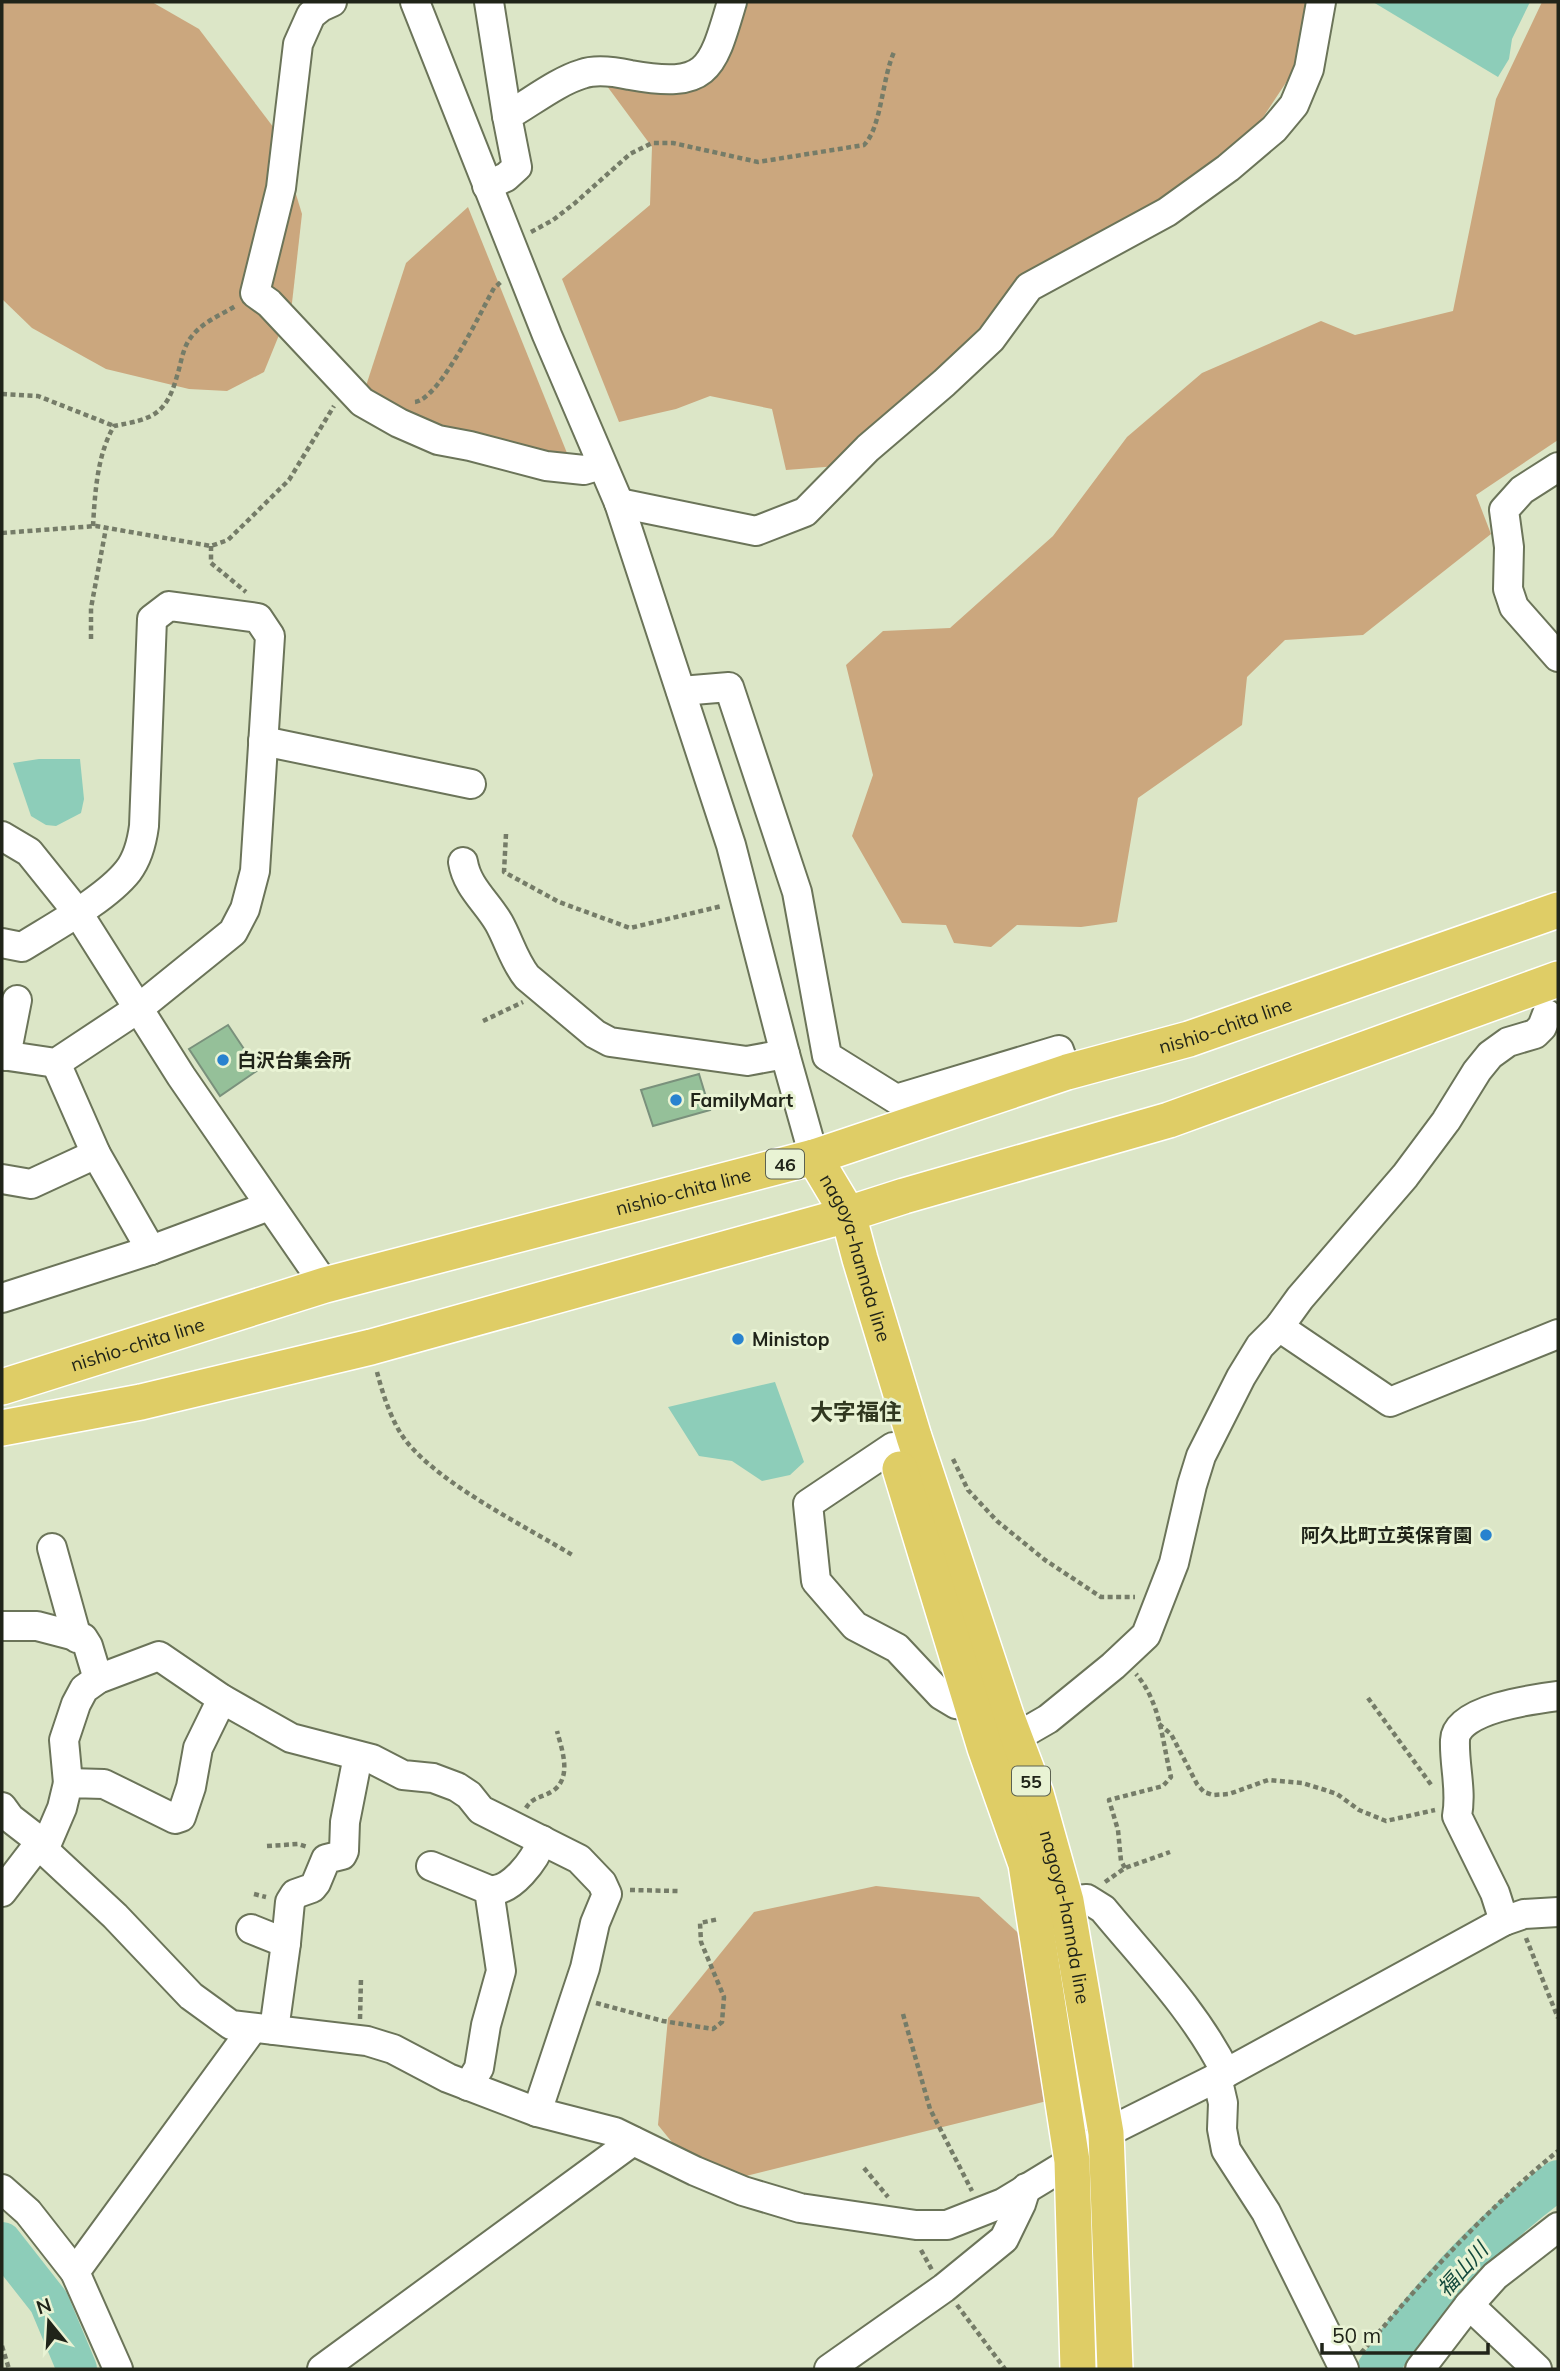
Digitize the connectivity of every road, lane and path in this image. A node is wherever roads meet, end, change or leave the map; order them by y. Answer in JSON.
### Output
{"nodes":[{"id":1,"x":332,"y":2,"type":"edge"},
{"id":2,"x":415,"y":2,"type":"edge"},
{"id":3,"x":489,"y":2,"type":"edge"},
{"id":4,"x":732,"y":2,"type":"edge"},
{"id":5,"x":1321,"y":2,"type":"edge"},
{"id":6,"x":895,"y":50,"type":"dead end"},
{"id":7,"x":508,"y":116,"type":"junction"},
{"id":8,"x":487,"y":186,"type":"junction"},
{"id":9,"x":509,"y":241,"type":"junction"},
{"id":10,"x":522,"y":272,"type":"junction"},
{"id":11,"x":255,"y":293,"type":"junction"},
{"id":12,"x":348,"y":386,"type":"junction"},
{"id":13,"x":2,"y":394,"type":"edge"},
{"id":14,"x":408,"y":402,"type":"dead end"},
{"id":15,"x":114,"y":426,"type":"junction"},
{"id":16,"x":601,"y":465,"type":"junction"},
{"id":17,"x":1558,"y":467,"type":"edge"},
{"id":18,"x":619,"y":503,"type":"junction"},
{"id":19,"x":93,"y":526,"type":"junction"},
{"id":20,"x":106,"y":528,"type":"junction"},
{"id":21,"x":2,"y":533,"type":"edge"},
{"id":22,"x":211,"y":546,"type":"junction"},
{"id":23,"x":250,"y":594,"type":"dead end"},
{"id":24,"x":91,"y":639,"type":"dead end"},
{"id":25,"x":1558,"y":657,"type":"edge"},
{"id":26,"x":681,"y":691,"type":"junction"},
{"id":27,"x":263,"y":741,"type":"junction"},
{"id":28,"x":471,"y":784,"type":"dead end"},
{"id":29,"x":506,"y":834,"type":"dead end"},
{"id":30,"x":2,"y":836,"type":"edge"},
{"id":31,"x":463,"y":862,"type":"dead end"},
{"id":32,"x":746,"y":901,"type":"junction"},
{"id":33,"x":1558,"y":910,"type":"edge"},
{"id":34,"x":78,"y":913,"type":"junction"},
{"id":35,"x":2,"y":943,"type":"edge"},
{"id":36,"x":1558,"y":979,"type":"edge"},
{"id":37,"x":545,"y":992,"type":"junction"},
{"id":38,"x":17,"y":1000,"type":"dead end"},
{"id":39,"x":139,"y":1008,"type":"junction"},
{"id":40,"x":1547,"y":1014,"type":"dead end"},
{"id":41,"x":483,"y":1021,"type":"dead end"},
{"id":42,"x":785,"y":1054,"type":"junction"},
{"id":43,"x":4,"y":1055,"type":"edge"},
{"id":44,"x":56,"y":1063,"type":"junction"},
{"id":45,"x":1067,"y":1072,"type":"junction"},
{"id":46,"x":96,"y":1154,"type":"junction"},
{"id":47,"x":814,"y":1157,"type":"junction"},
{"id":48,"x":2,"y":1179,"type":"edge"},
{"id":49,"x":269,"y":1206,"type":"junction"},
{"id":50,"x":839,"y":1217,"type":"junction"},
{"id":51,"x":151,"y":1250,"type":"junction"},
{"id":52,"x":325,"y":1285,"type":"junction"},
{"id":53,"x":2,"y":1298,"type":"edge"},
{"id":54,"x":1279,"y":1328,"type":"junction"},
{"id":55,"x":1558,"y":1334,"type":"edge"},
{"id":56,"x":371,"y":1347,"type":"junction"},
{"id":57,"x":2,"y":1387,"type":"edge"},
{"id":58,"x":2,"y":1429,"type":"edge"},
{"id":59,"x":893,"y":1447,"type":"junction"},
{"id":60,"x":948,"y":1450,"type":"dead end"},
{"id":61,"x":52,"y":1548,"type":"dead end"},
{"id":62,"x":574,"y":1556,"type":"dead end"},
{"id":63,"x":1158,"y":1602,"type":"junction"},
{"id":64,"x":2,"y":1626,"type":"edge"},
{"id":65,"x":77,"y":1638,"type":"junction"},
{"id":66,"x":1122,"y":1658,"type":"junction"},
{"id":67,"x":98,"y":1679,"type":"junction"},
{"id":68,"x":1558,"y":1696,"type":"edge"},
{"id":69,"x":1368,"y":1698,"type":"dead end"},
{"id":70,"x":222,"y":1699,"type":"junction"},
{"id":71,"x":972,"y":1706,"type":"junction"},
{"id":72,"x":1159,"y":1724,"type":"junction"},
{"id":73,"x":557,"y":1731,"type":"dead end"},
{"id":74,"x":1015,"y":1738,"type":"junction"},
{"id":75,"x":358,"y":1756,"type":"junction"},
{"id":76,"x":68,"y":1783,"type":"junction"},
{"id":77,"x":3,"y":1810,"type":"edge"},
{"id":78,"x":1452,"y":1811,"type":"junction"},
{"id":79,"x":514,"y":1826,"type":"junction"},
{"id":80,"x":542,"y":1840,"type":"junction"},
{"id":81,"x":267,"y":1846,"type":"dead end"},
{"id":82,"x":41,"y":1847,"type":"junction"},
{"id":83,"x":1170,"y":1852,"type":"dead end"},
{"id":84,"x":329,"y":1857,"type":"junction"},
{"id":85,"x":431,"y":1866,"type":"dead end"},
{"id":86,"x":1125,"y":1868,"type":"junction"},
{"id":87,"x":1099,"y":1887,"type":"dead end"},
{"id":88,"x":489,"y":1890,"type":"junction"},
{"id":89,"x":678,"y":1891,"type":"dead end"},
{"id":90,"x":2,"y":1892,"type":"edge"},
{"id":91,"x":606,"y":1892,"type":"junction"},
{"id":92,"x":1066,"y":1901,"type":"junction"},
{"id":93,"x":1558,"y":1912,"type":"edge"},
{"id":94,"x":719,"y":1919,"type":"dead end"},
{"id":95,"x":1510,"y":1919,"type":"junction"},
{"id":96,"x":251,"y":1929,"type":"dead end"},
{"id":97,"x":286,"y":1942,"type":"junction"},
{"id":98,"x":361,"y":1978,"type":"dead end"},
{"id":99,"x":575,"y":1997,"type":"junction"},
{"id":100,"x":903,"y":2014,"type":"dead end"},
{"id":101,"x":1558,"y":2018,"type":"edge"},
{"id":102,"x":263,"y":2029,"type":"junction"},
{"id":103,"x":360,"y":2040,"type":"junction"},
{"id":104,"x":1221,"y":2075,"type":"junction"},
{"id":105,"x":468,"y":2086,"type":"junction"},
{"id":106,"x":537,"y":2112,"type":"junction"},
{"id":107,"x":1106,"y":2133,"type":"junction"},
{"id":108,"x":633,"y":2141,"type":"junction"},
{"id":109,"x":1558,"y":2151,"type":"edge"},
{"id":110,"x":1072,"y":2161,"type":"junction"},
{"id":111,"x":1026,"y":2188,"type":"junction"},
{"id":112,"x":2,"y":2189,"type":"edge"},
{"id":113,"x":983,"y":2212,"type":"junction"},
{"id":114,"x":1558,"y":2227,"type":"edge"},
{"id":115,"x":75,"y":2272,"type":"junction"},
{"id":116,"x":1469,"y":2305,"type":"junction"},
{"id":117,"x":2,"y":2346,"type":"edge"},
{"id":118,"x":1350,"y":2364,"type":"edge"},
{"id":119,"x":9,"y":2369,"type":"edge"},
{"id":120,"x":118,"y":2369,"type":"edge"},
{"id":121,"x":322,"y":2369,"type":"edge"},
{"id":122,"x":828,"y":2369,"type":"edge"},
{"id":123,"x":1078,"y":2369,"type":"edge"},
{"id":124,"x":1115,"y":2369,"type":"edge"},
{"id":125,"x":1420,"y":2369,"type":"edge"},
{"id":126,"x":1536,"y":2369,"type":"edge"}],
"edges":[{"from":1,"to":11,"type":"street"},
{"from":2,"to":8,"type":"street"},
{"from":3,"to":7,"type":"street"},
{"from":4,"to":7,"type":"street"},
{"from":5,"to":18,"type":"street"},
{"from":6,"to":9,"type":"path"},
{"from":7,"to":8,"type":"street"},
{"from":8,"to":9,"type":"street"},
{"from":9,"to":10,"type":"street"},
{"from":10,"to":14,"type":"path"},
{"from":10,"to":16,"type":"street"},
{"from":11,"to":12,"type":"street"},
{"from":11,"to":15,"type":"path"},
{"from":12,"to":16,"type":"street"},
{"from":12,"to":22,"type":"path"},
{"from":13,"to":15,"type":"path"},
{"from":15,"to":19,"type":"path"},
{"from":16,"to":18,"type":"street"},
{"from":17,"to":25,"type":"street"},
{"from":18,"to":26,"type":"street"},
{"from":19,"to":20,"type":"path"},
{"from":19,"to":21,"type":"path"},
{"from":20,"to":22,"type":"path"},
{"from":20,"to":24,"type":"path"},
{"from":22,"to":23,"type":"path"},
{"from":26,"to":32,"type":"street"},
{"from":26,"to":45,"type":"street"},
{"from":27,"to":28,"type":"street"},
{"from":27,"to":34,"type":"street"},
{"from":27,"to":39,"type":"street"},
{"from":29,"to":32,"type":"path"},
{"from":30,"to":34,"type":"street"},
{"from":31,"to":37,"type":"street"},
{"from":32,"to":42,"type":"street"},
{"from":33,"to":45,"type":"main road","name":"nishio-chita line","number":"46"},
{"from":34,"to":35,"type":"street"},
{"from":34,"to":39,"type":"street"},
{"from":36,"to":50,"type":"main road"},
{"from":37,"to":41,"type":"path"},
{"from":37,"to":42,"type":"street"},
{"from":38,"to":43,"type":"street"},
{"from":39,"to":44,"type":"street"},
{"from":39,"to":49,"type":"street"},
{"from":40,"to":54,"type":"street"},
{"from":42,"to":47,"type":"street"},
{"from":43,"to":44,"type":"street"},
{"from":44,"to":46,"type":"street"},
{"from":45,"to":47,"type":"main road","name":"nishio-chita line","number":"46"},
{"from":46,"to":48,"type":"street"},
{"from":46,"to":51,"type":"street"},
{"from":47,"to":50,"type":"main road","name":"nagoya-hannda line","number":"55"},
{"from":47,"to":52,"type":"main road","name":"nishio-chita line","number":"46"},
{"from":49,"to":51,"type":"street"},
{"from":49,"to":52,"type":"street"},
{"from":50,"to":56,"type":"main road"},
{"from":50,"to":59,"type":"main road","name":"nagoya-hannda line","number":"55"},
{"from":50,"to":74,"type":"main road","name":"nagoya-hannda line","number":"55"},
{"from":51,"to":53,"type":"street"},
{"from":52,"to":57,"type":"main road","name":"nishio-chita line","number":"46"},
{"from":54,"to":55,"type":"street"},
{"from":54,"to":63,"type":"street"},
{"from":56,"to":58,"type":"main road"},
{"from":56,"to":62,"type":"path"},
{"from":59,"to":71,"type":"main road","name":"nagoya-hannda line","number":"55"},
{"from":59,"to":71,"type":"street"},
{"from":60,"to":63,"type":"path"},
{"from":61,"to":65,"type":"street"},
{"from":63,"to":66,"type":"street"},
{"from":64,"to":65,"type":"street"},
{"from":65,"to":67,"type":"street"},
{"from":66,"to":72,"type":"path"},
{"from":66,"to":74,"type":"street"},
{"from":67,"to":70,"type":"street"},
{"from":67,"to":76,"type":"street"},
{"from":68,"to":78,"type":"street"},
{"from":69,"to":78,"type":"path"},
{"from":70,"to":75,"type":"street"},
{"from":70,"to":76,"type":"street"},
{"from":71,"to":110,"type":"main road","name":"nagoya-hannda line","number":"55"},
{"from":72,"to":78,"type":"path"},
{"from":72,"to":86,"type":"path"},
{"from":73,"to":79,"type":"path"},
{"from":74,"to":92,"type":"main road","name":"nagoya-hannda line","number":"55"},
{"from":75,"to":79,"type":"street"},
{"from":75,"to":84,"type":"street"},
{"from":76,"to":82,"type":"street"},
{"from":77,"to":82,"type":"street"},
{"from":78,"to":95,"type":"street"},
{"from":79,"to":80,"type":"street"},
{"from":80,"to":88,"type":"street"},
{"from":80,"to":91,"type":"street"},
{"from":81,"to":84,"type":"path"},
{"from":82,"to":90,"type":"street"},
{"from":82,"to":102,"type":"street"},
{"from":83,"to":86,"type":"path"},
{"from":84,"to":97,"type":"street"},
{"from":85,"to":88,"type":"street"},
{"from":86,"to":87,"type":"path"},
{"from":88,"to":105,"type":"street"},
{"from":89,"to":91,"type":"path"},
{"from":91,"to":99,"type":"street"},
{"from":92,"to":104,"type":"street"},
{"from":92,"to":107,"type":"main road","name":"nagoya-hannda line","number":"55"},
{"from":93,"to":95,"type":"street"},
{"from":94,"to":99,"type":"path"},
{"from":95,"to":101,"type":"path"},
{"from":95,"to":104,"type":"street"},
{"from":96,"to":97,"type":"street"},
{"from":97,"to":102,"type":"street"},
{"from":98,"to":103,"type":"path"},
{"from":99,"to":106,"type":"street"},
{"from":100,"to":113,"type":"path"},
{"from":102,"to":103,"type":"street"},
{"from":102,"to":115,"type":"street"},
{"from":103,"to":105,"type":"street"},
{"from":104,"to":107,"type":"street"},
{"from":104,"to":118,"type":"street"},
{"from":105,"to":106,"type":"street"},
{"from":106,"to":108,"type":"street"},
{"from":107,"to":110,"type":"street"},
{"from":107,"to":124,"type":"main road","name":"nagoya-hannda line","number":"55"},
{"from":108,"to":113,"type":"street"},
{"from":108,"to":121,"type":"street"},
{"from":109,"to":118,"type":"path"},
{"from":110,"to":111,"type":"street"},
{"from":110,"to":123,"type":"main road","name":"nagoya-hannda line","number":"55"},
{"from":111,"to":113,"type":"street"},
{"from":111,"to":122,"type":"street"},
{"from":112,"to":115,"type":"street"},
{"from":114,"to":116,"type":"street"},
{"from":115,"to":120,"type":"street"},
{"from":116,"to":125,"type":"street"},
{"from":116,"to":126,"type":"street"},
{"from":117,"to":119,"type":"path"}]}
